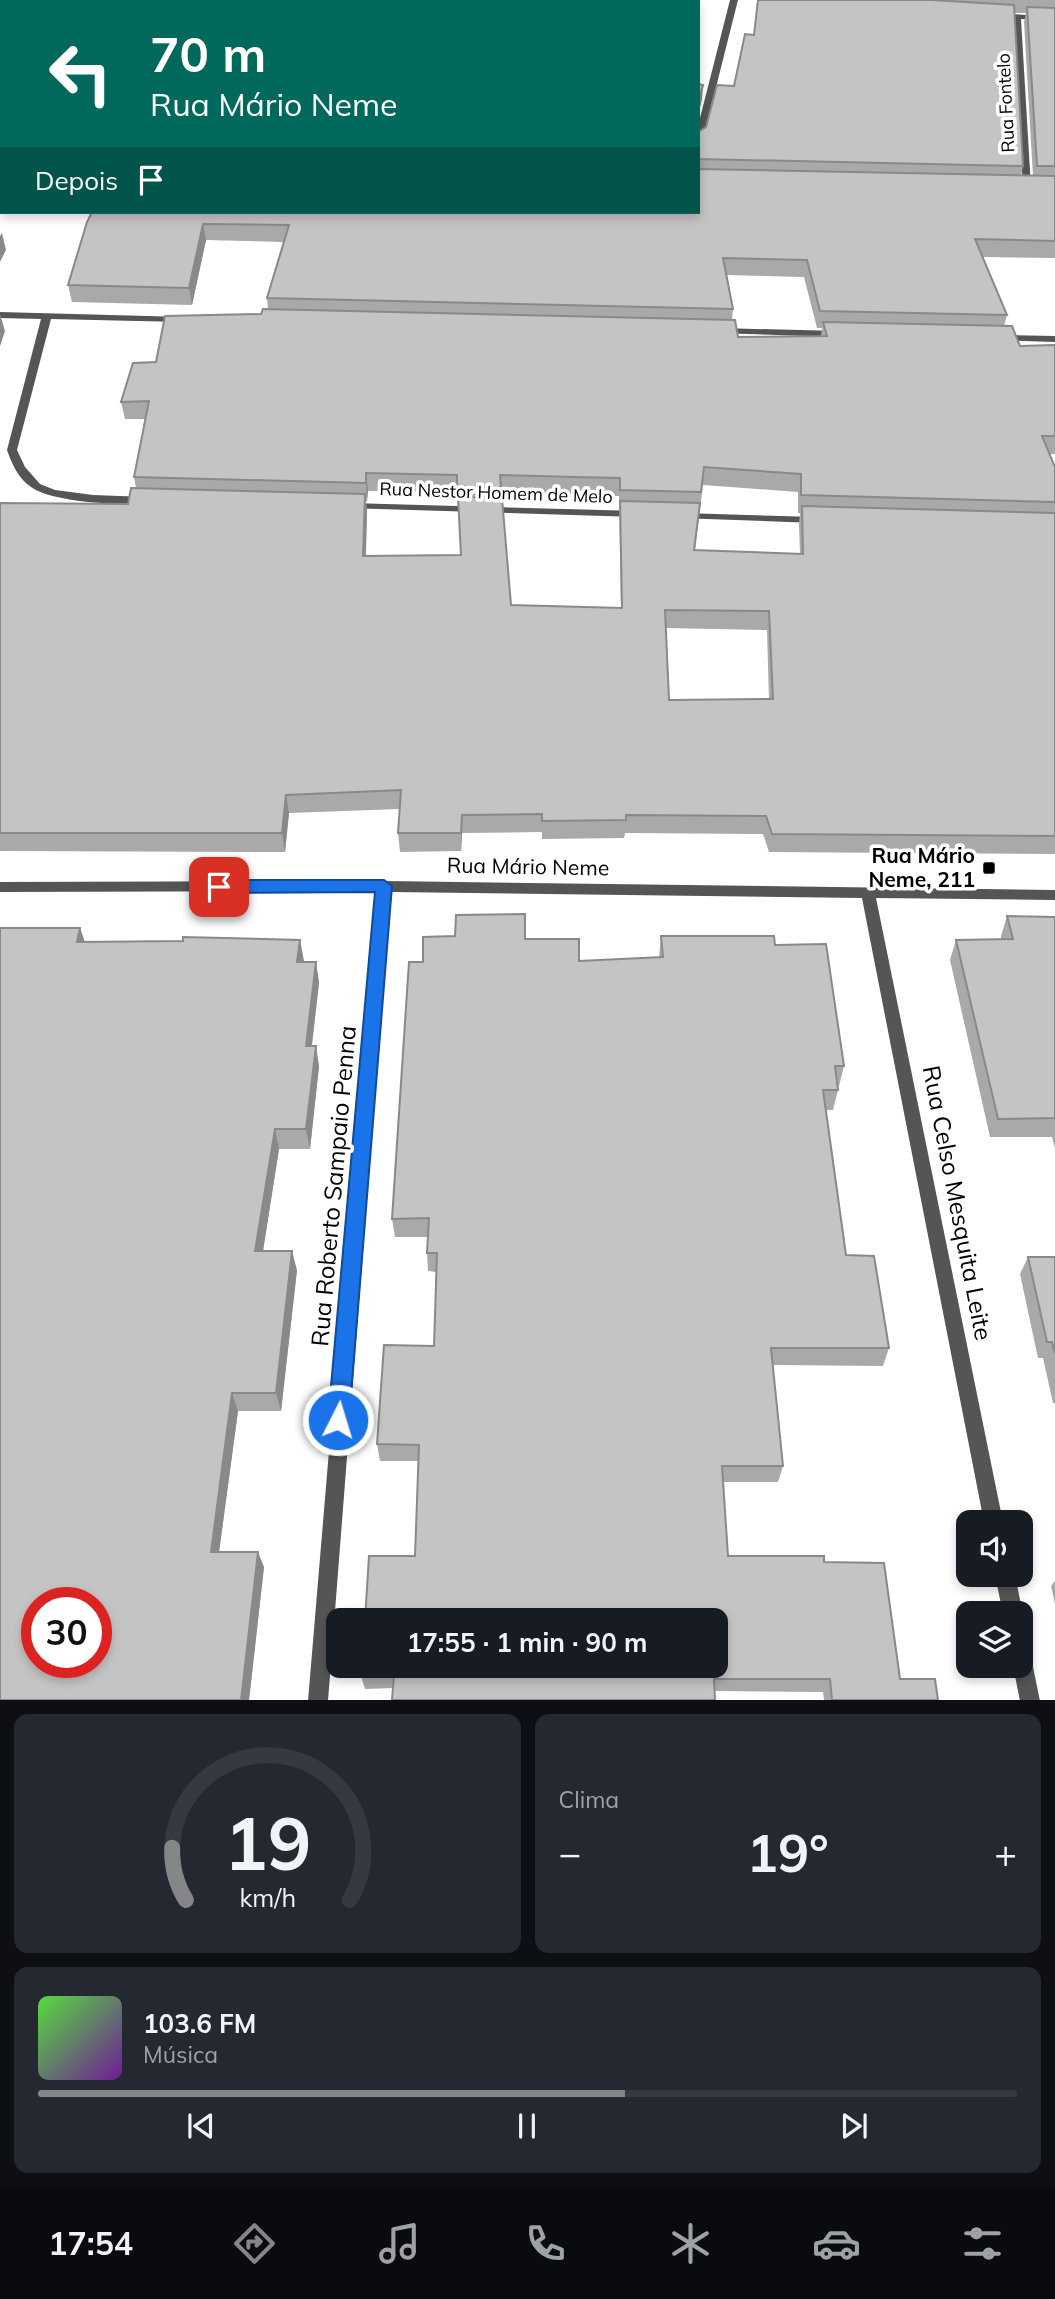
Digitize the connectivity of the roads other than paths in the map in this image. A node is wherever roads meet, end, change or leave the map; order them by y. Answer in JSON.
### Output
{"nodes":[{"id":1,"x":734,"y":0,"type":"edge"},
{"id":2,"x":989,"y":15,"type":"edge"},
{"id":3,"x":1017,"y":17,"type":"junction"},
{"id":4,"x":1055,"y":19,"type":"edge"},
{"id":5,"x":700,"y":83,"type":"edge"},
{"id":6,"x":711,"y":84,"type":"junction"},
{"id":7,"x":700,"y":135,"type":"edge"},
{"id":8,"x":1013,"y":188,"type":"edge"},
{"id":9,"x":1027,"y":188,"type":"junction"},
{"id":10,"x":1041,"y":188,"type":"edge"},
{"id":11,"x":0,"y":315,"type":"edge"},
{"id":12,"x":47,"y":316,"type":"junction"},
{"id":13,"x":200,"y":320,"type":"edge"},
{"id":14,"x":713,"y":331,"type":"edge"},
{"id":15,"x":852,"y":334,"type":"edge"},
{"id":16,"x":991,"y":337,"type":"edge"},
{"id":17,"x":1055,"y":339,"type":"edge"},
{"id":18,"x":165,"y":501,"type":"edge"},
{"id":19,"x":332,"y":506,"type":"edge"},
{"id":20,"x":652,"y":515,"type":"edge"},
{"id":21,"x":666,"y":515,"type":"edge"},
{"id":22,"x":832,"y":520,"type":"edge"},
{"id":23,"x":384,"y":886,"type":"junction"},
{"id":24,"x":0,"y":887,"type":"edge"},
{"id":25,"x":869,"y":894,"type":"junction"},
{"id":26,"x":1055,"y":895,"type":"edge"},
{"id":27,"x":992,"y":1510,"type":"edge"},
{"id":28,"x":1025,"y":1678,"type":"edge"},
{"id":29,"x":318,"y":1700,"type":"edge"},
{"id":30,"x":1030,"y":1700,"type":"edge"}],
"edges":[{"from":1,"to":6,"type":"street"},
{"from":2,"to":3,"type":"street"},
{"from":3,"to":4,"type":"street"},
{"from":3,"to":9,"type":"street","name":"Rua Fontelo"},
{"from":5,"to":6,"type":"street"},
{"from":6,"to":7,"type":"street"},
{"from":8,"to":9,"type":"street"},
{"from":9,"to":10,"type":"street"},
{"from":11,"to":12,"type":"street"},
{"from":12,"to":13,"type":"street"},
{"from":12,"to":18,"type":"street"},
{"from":14,"to":15,"type":"street"},
{"from":16,"to":17,"type":"street"},
{"from":19,"to":20,"type":"street","name":"Rua Nestor Homem de Melo"},
{"from":21,"to":22,"type":"street"},
{"from":23,"to":24,"type":"street","name":"Rua Mário Neme"},
{"from":23,"to":25,"type":"street","name":"Rua Mário Neme"},
{"from":23,"to":29,"type":"street","name":"Rua Roberto Sampaio Penna"},
{"from":25,"to":26,"type":"street","name":"Rua Mário Neme"},
{"from":25,"to":27,"type":"street","name":"Rua Celso Mesquita Leite"},
{"from":28,"to":30,"type":"street"}]}
